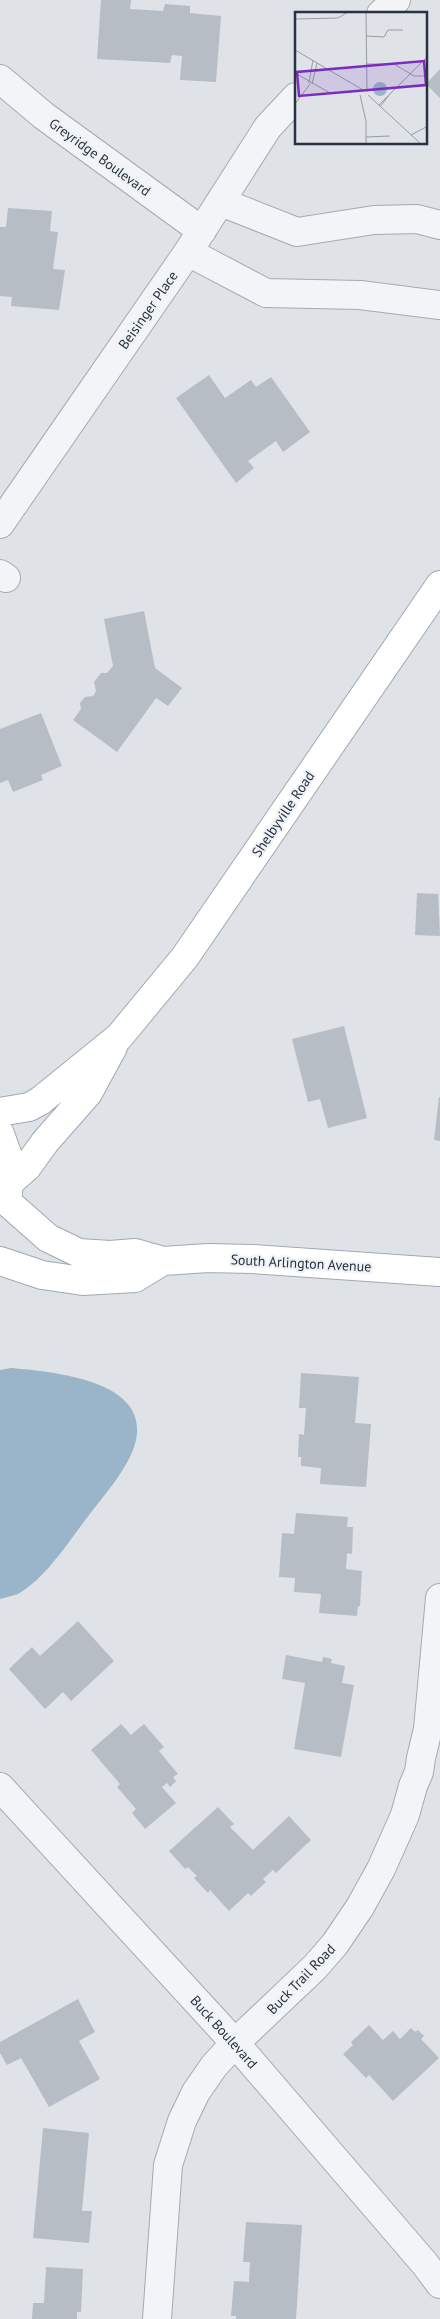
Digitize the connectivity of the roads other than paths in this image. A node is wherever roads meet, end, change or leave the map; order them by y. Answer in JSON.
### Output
{"nodes":[{"id":1,"x":396,"y":0,"type":"edge"},
{"id":2,"x":383,"y":12,"type":"edge"},
{"id":3,"x":0,"y":79,"type":"edge"},
{"id":4,"x":295,"y":98,"type":"edge"},
{"id":5,"x":221,"y":202,"type":"junction"},
{"id":6,"x":440,"y":225,"type":"edge"},
{"id":7,"x":195,"y":241,"type":"junction"},
{"id":8,"x":440,"y":305,"type":"edge"},
{"id":9,"x":0,"y":524,"type":"edge"},
{"id":10,"x":440,"y":585,"type":"edge"},
{"id":11,"x":119,"y":1037,"type":"junction"},
{"id":12,"x":0,"y":1112,"type":"edge"},
{"id":13,"x":0,"y":1134,"type":"edge"},
{"id":14,"x":5,"y":1199,"type":"edge"},
{"id":15,"x":0,"y":1261,"type":"edge"},
{"id":16,"x":163,"y":1261,"type":"junction"},
{"id":17,"x":440,"y":1272,"type":"edge"},
{"id":18,"x":440,"y":1598,"type":"edge"},
{"id":19,"x":0,"y":1787,"type":"edge"},
{"id":20,"x":235,"y":2043,"type":"junction"},
{"id":21,"x":440,"y":2284,"type":"edge"},
{"id":22,"x":157,"y":2319,"type":"edge"}],
"edges":[{"from":1,"to":2,"type":"street"},
{"from":3,"to":7,"type":"street","name":"Greyridge Boulevard"},
{"from":4,"to":5,"type":"street","name":"Beisinger Place"},
{"from":5,"to":6,"type":"street"},
{"from":5,"to":7,"type":"street","name":"Beisinger Place"},
{"from":7,"to":8,"type":"street","name":"Greyridge Boulevard"},
{"from":7,"to":9,"type":"street","name":"Beisinger Place"},
{"from":10,"to":11,"type":"main road","name":"Shelbyville Road"},
{"from":11,"to":12,"type":"main road"},
{"from":11,"to":14,"type":"main road"},
{"from":13,"to":14,"type":"main road"},
{"from":14,"to":16,"type":"main road","name":"South Arlington Avenue"},
{"from":15,"to":16,"type":"main road","name":"South Arlington Avenue"},
{"from":16,"to":17,"type":"main road","name":"South Arlington Avenue"},
{"from":18,"to":20,"type":"street","name":"Buck Trail Road"},
{"from":19,"to":20,"type":"street","name":"Buck Boulevard"},
{"from":20,"to":21,"type":"street","name":"Buck Boulevard"},
{"from":20,"to":22,"type":"street","name":"Buck Trail Road"}]}
